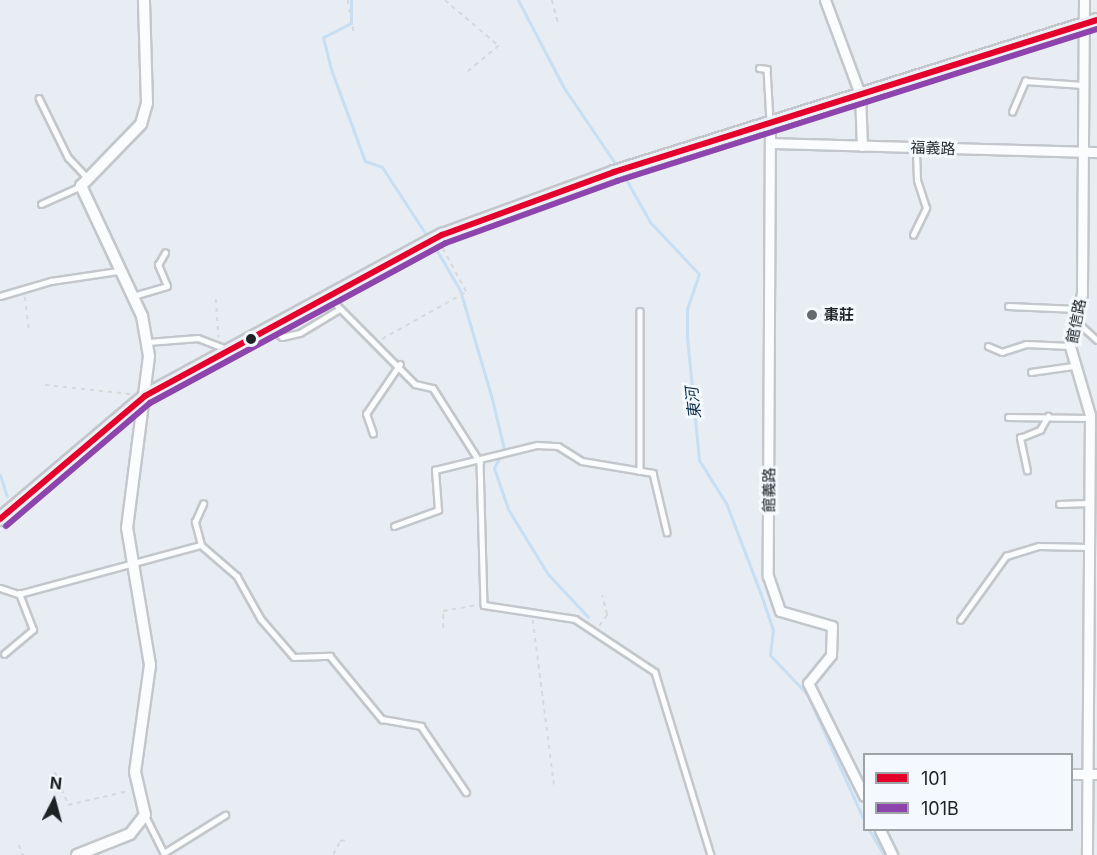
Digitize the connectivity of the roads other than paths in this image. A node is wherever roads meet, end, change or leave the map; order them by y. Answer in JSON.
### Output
{"nodes":[{"id":1,"x":144,"y":0,"type":"edge"},
{"id":2,"x":825,"y":0,"type":"edge"},
{"id":3,"x":1084,"y":0,"type":"edge"},
{"id":4,"x":1097,"y":20,"type":"edge"},
{"id":5,"x":1083,"y":23,"type":"junction"},
{"id":6,"x":759,"y":68,"type":"dead end"},
{"id":7,"x":1083,"y":85,"type":"junction"},
{"id":8,"x":860,"y":94,"type":"junction"},
{"id":9,"x":39,"y":98,"type":"dead end"},
{"id":10,"x":1012,"y":112,"type":"dead end"},
{"id":11,"x":770,"y":123,"type":"junction"},
{"id":12,"x":770,"y":143,"type":"junction"},
{"id":13,"x":862,"y":146,"type":"junction"},
{"id":14,"x":916,"y":148,"type":"junction"},
{"id":15,"x":1082,"y":152,"type":"junction"},
{"id":16,"x":1097,"y":152,"type":"edge"},
{"id":17,"x":84,"y":181,"type":"junction"},
{"id":18,"x":41,"y":204,"type":"dead end"},
{"id":19,"x":913,"y":235,"type":"dead end"},
{"id":20,"x":165,"y":253,"type":"dead end"},
{"id":21,"x":122,"y":271,"type":"junction"},
{"id":22,"x":327,"y":295,"type":"junction"},
{"id":23,"x":0,"y":296,"type":"edge"},
{"id":24,"x":133,"y":296,"type":"junction"},
{"id":25,"x":1008,"y":306,"type":"dead end"},
{"id":26,"x":1079,"y":309,"type":"junction"},
{"id":27,"x":338,"y":310,"type":"junction"},
{"id":28,"x":640,"y":311,"type":"dead end"},
{"id":29,"x":1076,"y":321,"type":"junction"},
{"id":30,"x":271,"y":325,"type":"junction"},
{"id":31,"x":1097,"y":340,"type":"edge"},
{"id":32,"x":147,"y":342,"type":"junction"},
{"id":33,"x":988,"y":346,"type":"dead end"},
{"id":34,"x":1070,"y":346,"type":"junction"},
{"id":35,"x":226,"y":349,"type":"junction"},
{"id":36,"x":400,"y":364,"type":"junction"},
{"id":37,"x":1073,"y":366,"type":"junction"},
{"id":38,"x":1031,"y":372,"type":"dead end"},
{"id":39,"x":145,"y":396,"type":"junction"},
{"id":40,"x":1048,"y":416,"type":"junction"},
{"id":41,"x":1008,"y":417,"type":"dead end"},
{"id":42,"x":1090,"y":418,"type":"junction"},
{"id":43,"x":373,"y":434,"type":"dead end"},
{"id":44,"x":480,"y":462,"type":"junction"},
{"id":45,"x":640,"y":471,"type":"junction"},
{"id":46,"x":1027,"y":471,"type":"dead end"},
{"id":47,"x":1089,"y":503,"type":"junction"},
{"id":48,"x":203,"y":504,"type":"dead end"},
{"id":49,"x":1059,"y":504,"type":"dead end"},
{"id":50,"x":0,"y":519,"type":"edge"},
{"id":51,"x":394,"y":526,"type":"dead end"},
{"id":52,"x":667,"y":532,"type":"dead end"},
{"id":53,"x":201,"y":545,"type":"junction"},
{"id":54,"x":1088,"y":547,"type":"junction"},
{"id":55,"x":133,"y":561,"type":"junction"},
{"id":56,"x":0,"y":590,"type":"edge"},
{"id":57,"x":20,"y":594,"type":"junction"},
{"id":58,"x":960,"y":621,"type":"dead end"},
{"id":59,"x":4,"y":654,"type":"dead end"},
{"id":60,"x":1093,"y":662,"type":"edge"},
{"id":61,"x":1073,"y":774,"type":"edge"},
{"id":62,"x":1092,"y":774,"type":"edge"},
{"id":63,"x":860,"y":777,"type":"edge"},
{"id":64,"x":465,"y":792,"type":"dead end"},
{"id":65,"x":145,"y":815,"type":"junction"},
{"id":66,"x":225,"y":815,"type":"dead end"},
{"id":67,"x":880,"y":831,"type":"edge"},
{"id":68,"x":77,"y":855,"type":"edge"},
{"id":69,"x":711,"y":855,"type":"edge"},
{"id":70,"x":892,"y":855,"type":"edge"},
{"id":71,"x":1087,"y":855,"type":"edge"}],
"edges":[{"from":1,"to":17,"type":"street"},
{"from":2,"to":8,"type":"street"},
{"from":3,"to":5,"type":"street","name":"館信路"},
{"from":4,"to":5,"type":"main road"},
{"from":5,"to":7,"type":"street","name":"館信路"},
{"from":5,"to":8,"type":"main road"},
{"from":6,"to":11,"type":"lane"},
{"from":7,"to":10,"type":"lane"},
{"from":7,"to":15,"type":"street","name":"館信路"},
{"from":8,"to":11,"type":"main road"},
{"from":8,"to":13,"type":"street"},
{"from":9,"to":17,"type":"lane"},
{"from":11,"to":12,"type":"street","name":"館義路"},
{"from":11,"to":22,"type":"main road"},
{"from":12,"to":13,"type":"street","name":"福義路"},
{"from":12,"to":63,"type":"street","name":"館義路"},
{"from":13,"to":14,"type":"street","name":"福義路"},
{"from":14,"to":15,"type":"street","name":"福義路"},
{"from":14,"to":19,"type":"lane"},
{"from":15,"to":16,"type":"street","name":"福義路"},
{"from":15,"to":26,"type":"street","name":"館信路"},
{"from":17,"to":18,"type":"lane"},
{"from":17,"to":21,"type":"street"},
{"from":20,"to":24,"type":"lane"},
{"from":21,"to":23,"type":"lane"},
{"from":21,"to":24,"type":"street"},
{"from":22,"to":27,"type":"lane"},
{"from":22,"to":30,"type":"main road"},
{"from":24,"to":32,"type":"street"},
{"from":25,"to":26,"type":"lane"},
{"from":26,"to":29,"type":"street","name":"館信路"},
{"from":27,"to":30,"type":"lane"},
{"from":27,"to":36,"type":"lane"},
{"from":28,"to":45,"type":"lane"},
{"from":29,"to":31,"type":"lane"},
{"from":29,"to":34,"type":"street","name":"館信路"},
{"from":30,"to":35,"type":"main road"},
{"from":32,"to":35,"type":"lane"},
{"from":32,"to":39,"type":"street"},
{"from":33,"to":34,"type":"lane"},
{"from":34,"to":37,"type":"street","name":"館信路"},
{"from":35,"to":39,"type":"main road"},
{"from":36,"to":43,"type":"lane"},
{"from":36,"to":44,"type":"lane"},
{"from":37,"to":38,"type":"lane"},
{"from":37,"to":42,"type":"street","name":"館信路"},
{"from":39,"to":50,"type":"main road"},
{"from":39,"to":55,"type":"street"},
{"from":40,"to":41,"type":"lane"},
{"from":40,"to":42,"type":"lane"},
{"from":40,"to":46,"type":"lane"},
{"from":42,"to":47,"type":"street","name":"館信路"},
{"from":44,"to":45,"type":"lane"},
{"from":44,"to":51,"type":"lane"},
{"from":44,"to":69,"type":"lane"},
{"from":45,"to":52,"type":"lane"},
{"from":47,"to":49,"type":"lane"},
{"from":47,"to":54,"type":"street","name":"館信路"},
{"from":48,"to":53,"type":"lane"},
{"from":53,"to":55,"type":"lane"},
{"from":53,"to":64,"type":"lane"},
{"from":54,"to":58,"type":"lane"},
{"from":54,"to":60,"type":"street","name":"館信路"},
{"from":55,"to":57,"type":"lane"},
{"from":55,"to":65,"type":"street"},
{"from":56,"to":57,"type":"lane"},
{"from":57,"to":59,"type":"lane"},
{"from":60,"to":62,"type":"street","name":"館信路"},
{"from":61,"to":62,"type":"street"},
{"from":62,"to":71,"type":"street","name":"館信路"},
{"from":65,"to":66,"type":"lane"},
{"from":65,"to":68,"type":"street"},
{"from":67,"to":70,"type":"street"}]}
